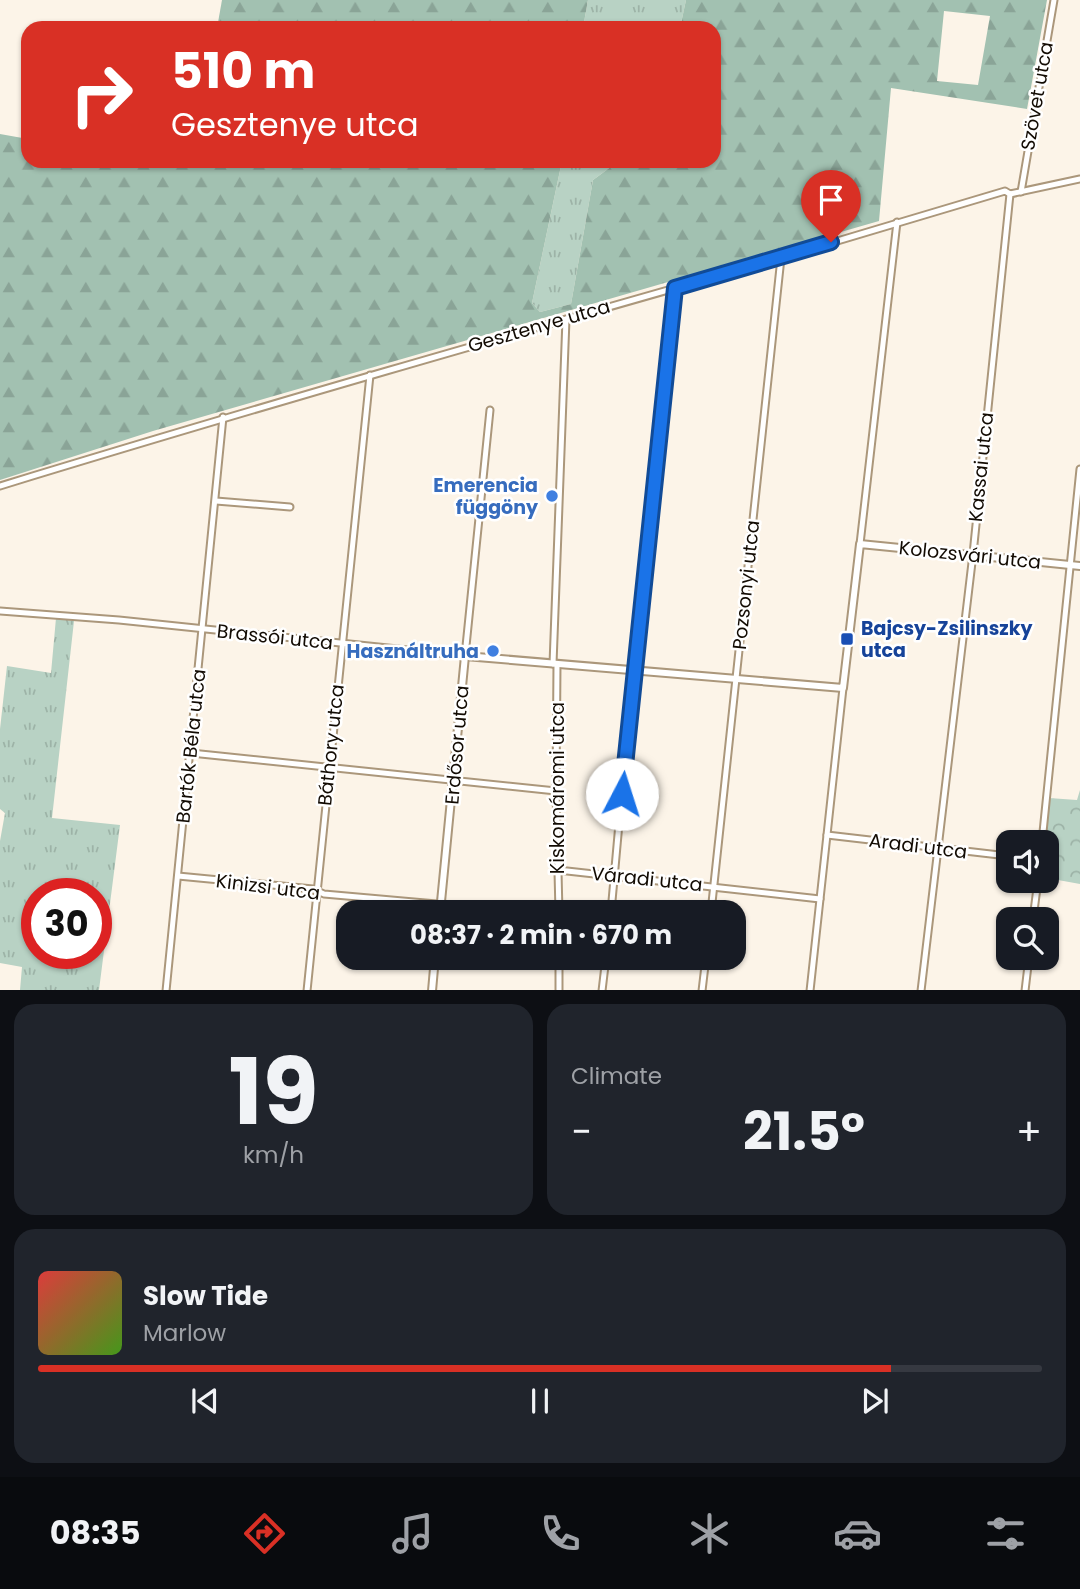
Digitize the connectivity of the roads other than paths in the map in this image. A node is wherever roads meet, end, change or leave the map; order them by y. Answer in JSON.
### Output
{"nodes":[{"id":1,"x":1054,"y":0,"type":"edge"},
{"id":2,"x":1080,"y":179,"type":"edge"},
{"id":3,"x":1021,"y":192,"type":"junction"},
{"id":4,"x":1010,"y":194,"type":"junction"},
{"id":5,"x":897,"y":222,"type":"junction"},
{"id":6,"x":781,"y":258,"type":"junction"},
{"id":7,"x":675,"y":288,"type":"junction"},
{"id":8,"x":566,"y":319,"type":"junction"},
{"id":9,"x":370,"y":374,"type":"junction"},
{"id":10,"x":490,"y":410,"type":"dead end"},
{"id":11,"x":223,"y":417,"type":"junction"},
{"id":12,"x":1080,"y":469,"type":"edge"},
{"id":13,"x":0,"y":486,"type":"edge"},
{"id":14,"x":216,"y":501,"type":"junction"},
{"id":15,"x":290,"y":506,"type":"dead end"},
{"id":16,"x":860,"y":544,"type":"junction"},
{"id":17,"x":973,"y":554,"type":"junction"},
{"id":18,"x":1069,"y":565,"type":"junction"},
{"id":19,"x":1080,"y":566,"type":"edge"},
{"id":20,"x":0,"y":611,"type":"edge"},
{"id":21,"x":203,"y":629,"type":"junction"},
{"id":22,"x":342,"y":644,"type":"junction"},
{"id":23,"x":465,"y":656,"type":"junction"},
{"id":24,"x":555,"y":664,"type":"junction"},
{"id":25,"x":634,"y":671,"type":"junction"},
{"id":26,"x":736,"y":680,"type":"junction"},
{"id":27,"x":843,"y":688,"type":"junction"},
{"id":28,"x":191,"y":754,"type":"junction"},
{"id":29,"x":329,"y":769,"type":"junction"},
{"id":30,"x":454,"y":782,"type":"junction"},
{"id":31,"x":556,"y":791,"type":"junction"},
{"id":32,"x":1043,"y":830,"type":"edge"},
{"id":33,"x":827,"y":835,"type":"junction"},
{"id":34,"x":938,"y":848,"type":"junction"},
{"id":35,"x":996,"y":855,"type":"edge"},
{"id":36,"x":558,"y":870,"type":"junction"},
{"id":37,"x":178,"y":876,"type":"junction"},
{"id":38,"x":615,"y":876,"type":"junction"},
{"id":39,"x":714,"y":886,"type":"junction"},
{"id":40,"x":316,"y":891,"type":"junction"},
{"id":41,"x":820,"y":898,"type":"junction"},
{"id":42,"x":374,"y":900,"type":"edge"},
{"id":43,"x":441,"y":900,"type":"edge"},
{"id":44,"x":559,"y":900,"type":"edge"},
{"id":45,"x":612,"y":900,"type":"edge"},
{"id":46,"x":712,"y":900,"type":"edge"},
{"id":47,"x":434,"y":970,"type":"edge"},
{"id":48,"x":559,"y":970,"type":"edge"},
{"id":49,"x":604,"y":970,"type":"edge"},
{"id":50,"x":704,"y":970,"type":"edge"},
{"id":51,"x":1027,"y":970,"type":"edge"},
{"id":52,"x":166,"y":990,"type":"edge"},
{"id":53,"x":307,"y":990,"type":"edge"},
{"id":54,"x":432,"y":990,"type":"edge"},
{"id":55,"x":559,"y":990,"type":"edge"},
{"id":56,"x":602,"y":990,"type":"edge"},
{"id":57,"x":702,"y":990,"type":"edge"},
{"id":58,"x":810,"y":990,"type":"edge"},
{"id":59,"x":920,"y":990,"type":"edge"},
{"id":60,"x":1025,"y":990,"type":"edge"}],
"edges":[{"from":1,"to":3,"type":"street","name":"Szövet utca"},
{"from":2,"to":3,"type":"street","name":"Gesztenye utca"},
{"from":3,"to":4,"type":"street","name":"Gesztenye utca"},
{"from":4,"to":5,"type":"street","name":"Gesztenye utca"},
{"from":4,"to":17,"type":"street","name":"Kassai utca"},
{"from":5,"to":6,"type":"street","name":"Gesztenye utca"},
{"from":5,"to":16,"type":"street"},
{"from":6,"to":7,"type":"street","name":"Gesztenye utca"},
{"from":6,"to":26,"type":"street","name":"Pozsonyi utca"},
{"from":7,"to":8,"type":"street","name":"Gesztenye utca"},
{"from":7,"to":25,"type":"street"},
{"from":8,"to":9,"type":"street","name":"Gesztenye utca"},
{"from":8,"to":24,"type":"street","name":"Kiskomáromi utca"},
{"from":9,"to":11,"type":"street","name":"Gesztenye utca"},
{"from":9,"to":22,"type":"street","name":"Báthory utca"},
{"from":10,"to":23,"type":"street","name":"Erdősor utca"},
{"from":11,"to":13,"type":"street","name":"Gesztenye utca"},
{"from":11,"to":14,"type":"street","name":"Bartók Béla utca"},
{"from":12,"to":18,"type":"street"},
{"from":14,"to":15,"type":"street"},
{"from":14,"to":21,"type":"street","name":"Bartók Béla utca"},
{"from":16,"to":17,"type":"street","name":"Kolozsvári utca"},
{"from":16,"to":27,"type":"street"},
{"from":17,"to":18,"type":"street","name":"Kolozsvári utca"},
{"from":17,"to":34,"type":"street","name":"Kassai utca"},
{"from":18,"to":19,"type":"street","name":"Kolozsvári utca"},
{"from":18,"to":32,"type":"street"},
{"from":20,"to":21,"type":"street","name":"Brassói utca"},
{"from":21,"to":22,"type":"street","name":"Brassói utca"},
{"from":21,"to":28,"type":"street","name":"Bartók Béla utca"},
{"from":22,"to":23,"type":"street","name":"Brassói utca"},
{"from":22,"to":29,"type":"street","name":"Báthory utca"},
{"from":23,"to":24,"type":"street","name":"Brassói utca"},
{"from":23,"to":30,"type":"street","name":"Erdősor utca"},
{"from":24,"to":25,"type":"street","name":"Brassói utca"},
{"from":24,"to":31,"type":"street","name":"Kiskomáromi utca"},
{"from":25,"to":26,"type":"street","name":"Brassói utca"},
{"from":25,"to":38,"type":"street"},
{"from":26,"to":27,"type":"street","name":"Brassói utca"},
{"from":26,"to":39,"type":"street","name":"Pozsonyi utca"},
{"from":27,"to":33,"type":"street"},
{"from":28,"to":29,"type":"street"},
{"from":28,"to":37,"type":"street","name":"Bartók Béla utca"},
{"from":29,"to":30,"type":"street"},
{"from":29,"to":40,"type":"street","name":"Báthory utca"},
{"from":30,"to":31,"type":"street"},
{"from":30,"to":43,"type":"street","name":"Erdősor utca"},
{"from":31,"to":36,"type":"street","name":"Kiskomáromi utca"},
{"from":33,"to":34,"type":"street","name":"Aradi utca"},
{"from":33,"to":41,"type":"street"},
{"from":34,"to":35,"type":"street","name":"Aradi utca"},
{"from":34,"to":59,"type":"street","name":"Kassai utca"},
{"from":36,"to":38,"type":"street","name":"Váradi utca"},
{"from":36,"to":44,"type":"street","name":"Kiskomáromi utca"},
{"from":37,"to":40,"type":"street","name":"Kinizsi utca"},
{"from":37,"to":52,"type":"street","name":"Bartók Béla utca"},
{"from":38,"to":39,"type":"street","name":"Váradi utca"},
{"from":38,"to":45,"type":"street"},
{"from":39,"to":41,"type":"street","name":"Váradi utca"},
{"from":39,"to":46,"type":"street","name":"Pozsonyi utca"},
{"from":40,"to":42,"type":"street","name":"Kinizsi utca"},
{"from":40,"to":53,"type":"street","name":"Báthory utca"},
{"from":41,"to":58,"type":"street"},
{"from":47,"to":54,"type":"street"},
{"from":48,"to":55,"type":"street"},
{"from":49,"to":56,"type":"street"},
{"from":50,"to":57,"type":"street"},
{"from":51,"to":60,"type":"street"}]}
